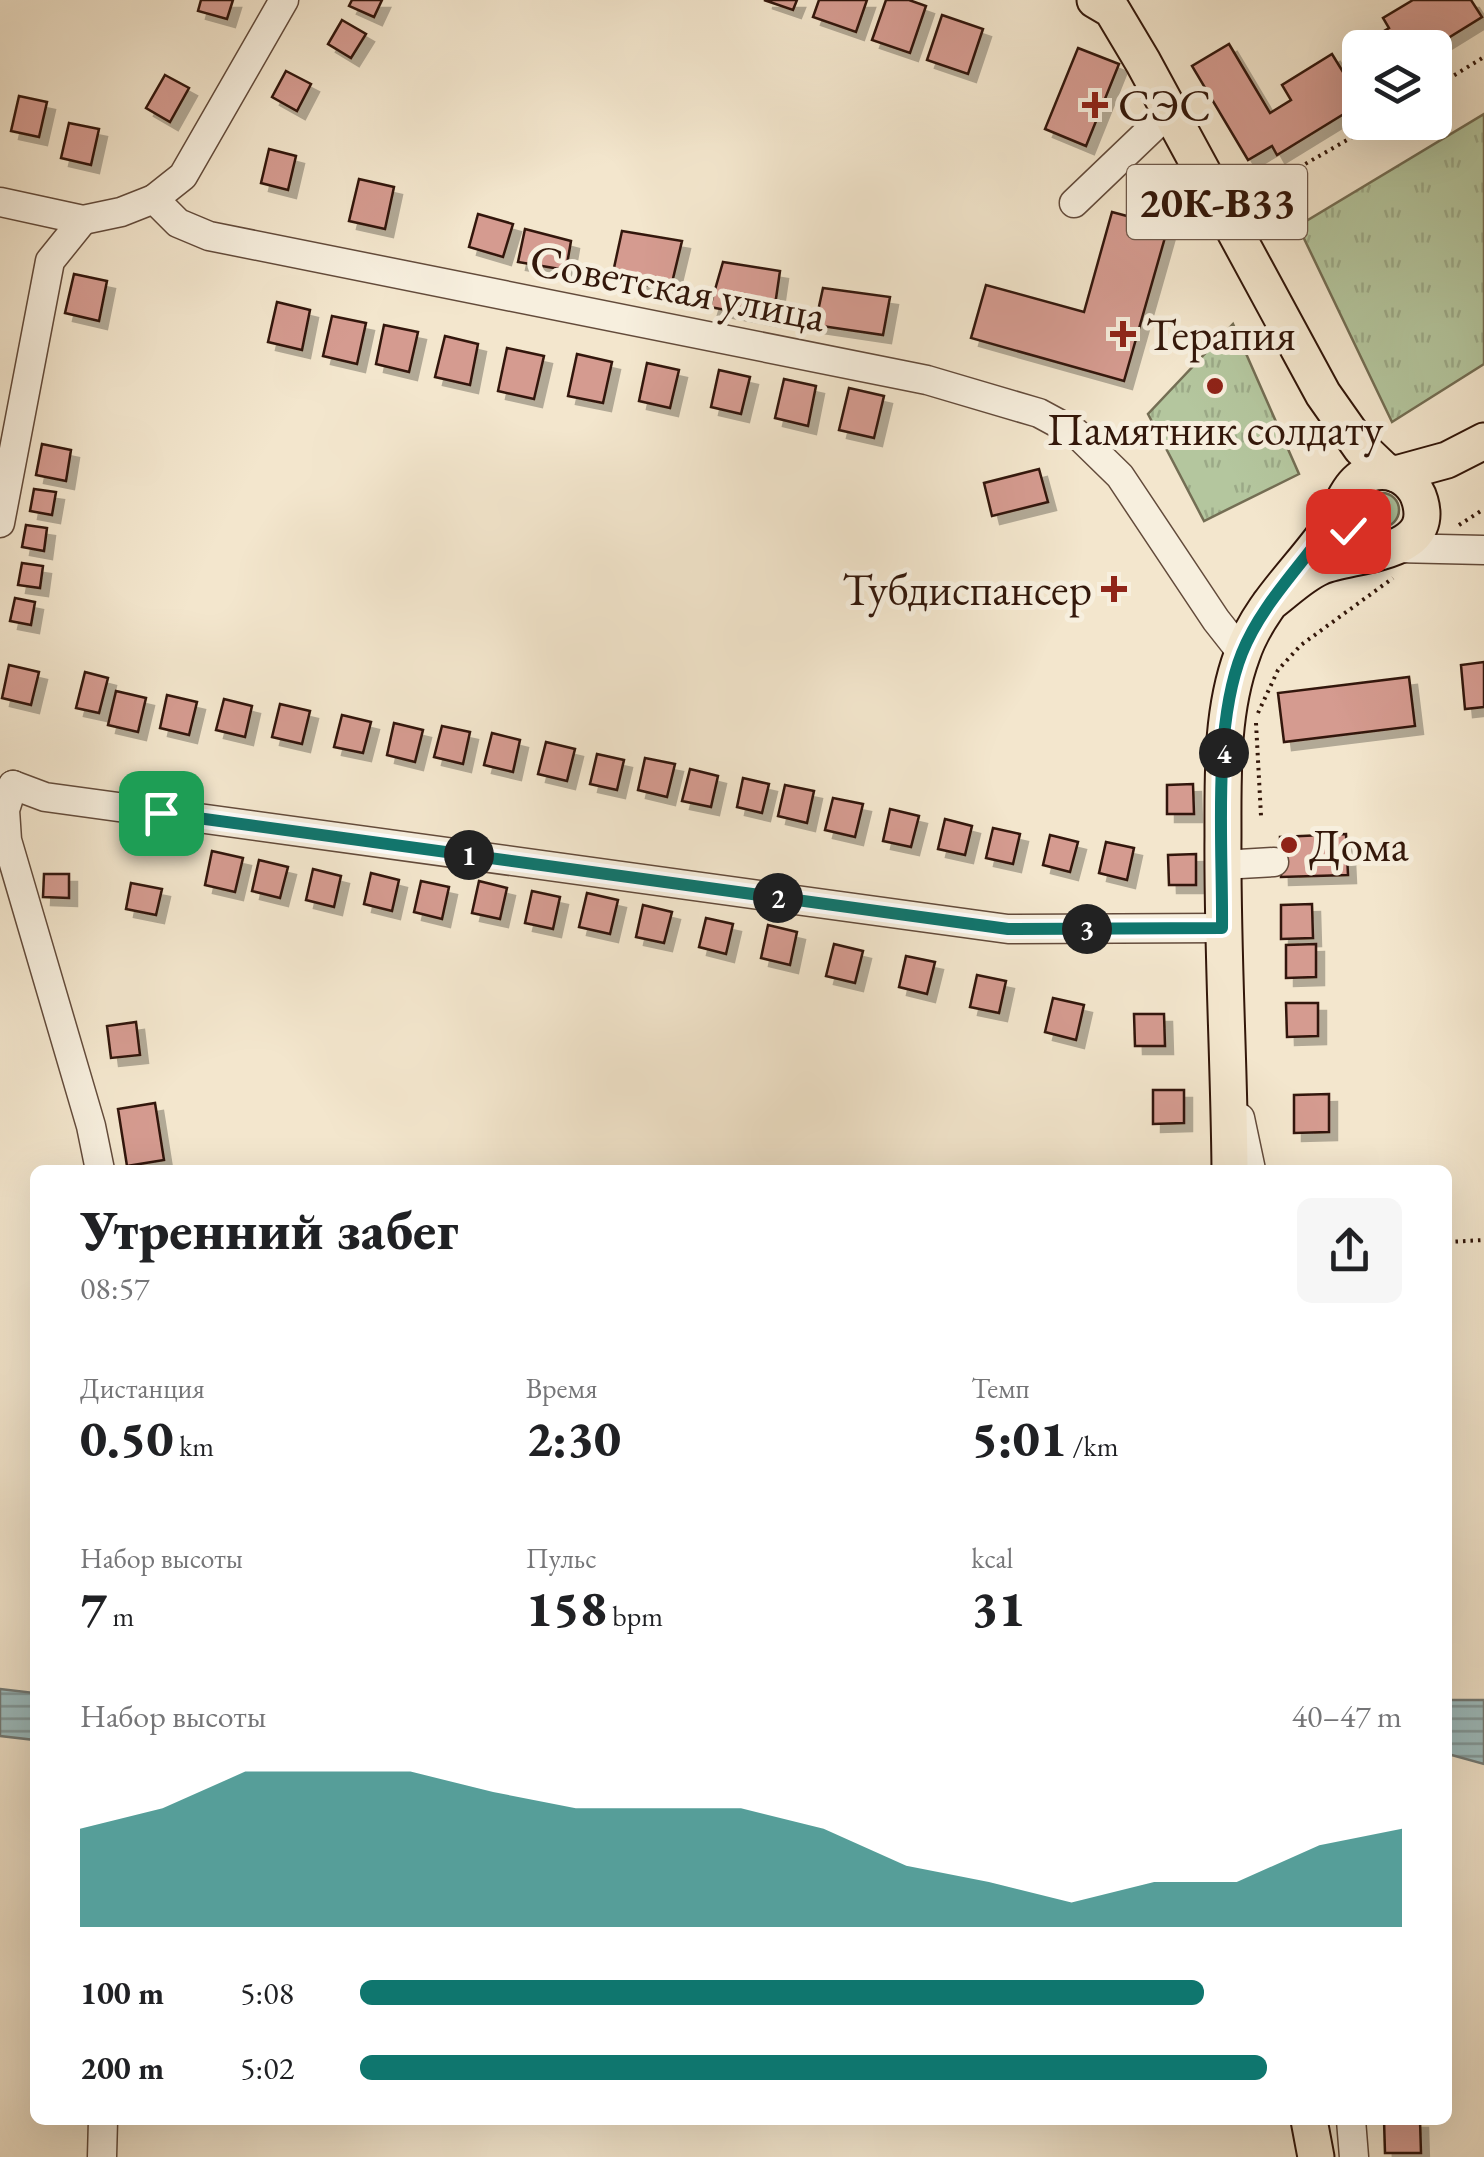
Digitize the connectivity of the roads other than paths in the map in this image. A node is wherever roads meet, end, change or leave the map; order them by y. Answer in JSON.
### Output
{"nodes":[{"id":1,"x":284,"y":0,"type":"edge"},
{"id":2,"x":1109,"y":3,"type":"edge"},
{"id":3,"x":1168,"y":114,"type":"junction"},
{"id":4,"x":154,"y":198,"type":"junction"},
{"id":5,"x":0,"y":202,"type":"edge"},
{"id":6,"x":1074,"y":203,"type":"dead end"},
{"id":7,"x":83,"y":220,"type":"junction"},
{"id":8,"x":1323,"y":394,"type":"junction"},
{"id":9,"x":1484,"y":443,"type":"edge"},
{"id":10,"x":1391,"y":473,"type":"junction"},
{"id":11,"x":1346,"y":495,"type":"junction"},
{"id":12,"x":0,"y":523,"type":"edge"},
{"id":13,"x":1430,"y":526,"type":"junction"},
{"id":14,"x":1390,"y":549,"type":"junction"},
{"id":15,"x":1484,"y":549,"type":"edge"},
{"id":16,"x":1270,"y":603,"type":"junction"},
{"id":17,"x":1242,"y":653,"type":"junction"},
{"id":18,"x":4,"y":781,"type":"edge"},
{"id":19,"x":1274,"y":862,"type":"dead end"},
{"id":20,"x":1222,"y":865,"type":"junction"},
{"id":21,"x":1222,"y":928,"type":"junction"},
{"id":22,"x":1231,"y":1164,"type":"edge"},
{"id":23,"x":99,"y":1165,"type":"edge"},
{"id":24,"x":103,"y":2125,"type":"edge"},
{"id":25,"x":1310,"y":2125,"type":"edge"},
{"id":26,"x":1351,"y":2125,"type":"edge"},
{"id":27,"x":102,"y":2157,"type":"edge"},
{"id":28,"x":1316,"y":2157,"type":"edge"},
{"id":29,"x":1354,"y":2157,"type":"edge"}],
"edges":[{"from":1,"to":4,"type":"street"},
{"from":2,"to":3,"type":"main road","number":"20К-В33"},
{"from":3,"to":6,"type":"street"},
{"from":3,"to":8,"type":"main road","number":"20К-В33"},
{"from":4,"to":7,"type":"street"},
{"from":4,"to":17,"type":"street","name":"Советская улица"},
{"from":5,"to":7,"type":"street"},
{"from":7,"to":12,"type":"street"},
{"from":8,"to":10,"type":"main road","number":"20К-В33"},
{"from":8,"to":11,"type":"main road","number":"20К-В33"},
{"from":9,"to":10,"type":"main road"},
{"from":9,"to":13,"type":"main road"},
{"from":10,"to":11,"type":"main road"},
{"from":10,"to":13,"type":"main road","number":"20К-В33"},
{"from":11,"to":14,"type":"main road","number":"20К-В33"},
{"from":11,"to":16,"type":"main road"},
{"from":13,"to":14,"type":"main road"},
{"from":13,"to":15,"type":"street"},
{"from":14,"to":16,"type":"main road"},
{"from":16,"to":17,"type":"main road"},
{"from":17,"to":20,"type":"main road"},
{"from":18,"to":21,"type":"street"},
{"from":18,"to":23,"type":"street"},
{"from":19,"to":20,"type":"street"},
{"from":20,"to":21,"type":"main road"},
{"from":21,"to":22,"type":"main road"},
{"from":24,"to":27,"type":"street"},
{"from":25,"to":28,"type":"main road"},
{"from":26,"to":29,"type":"street"}]}
